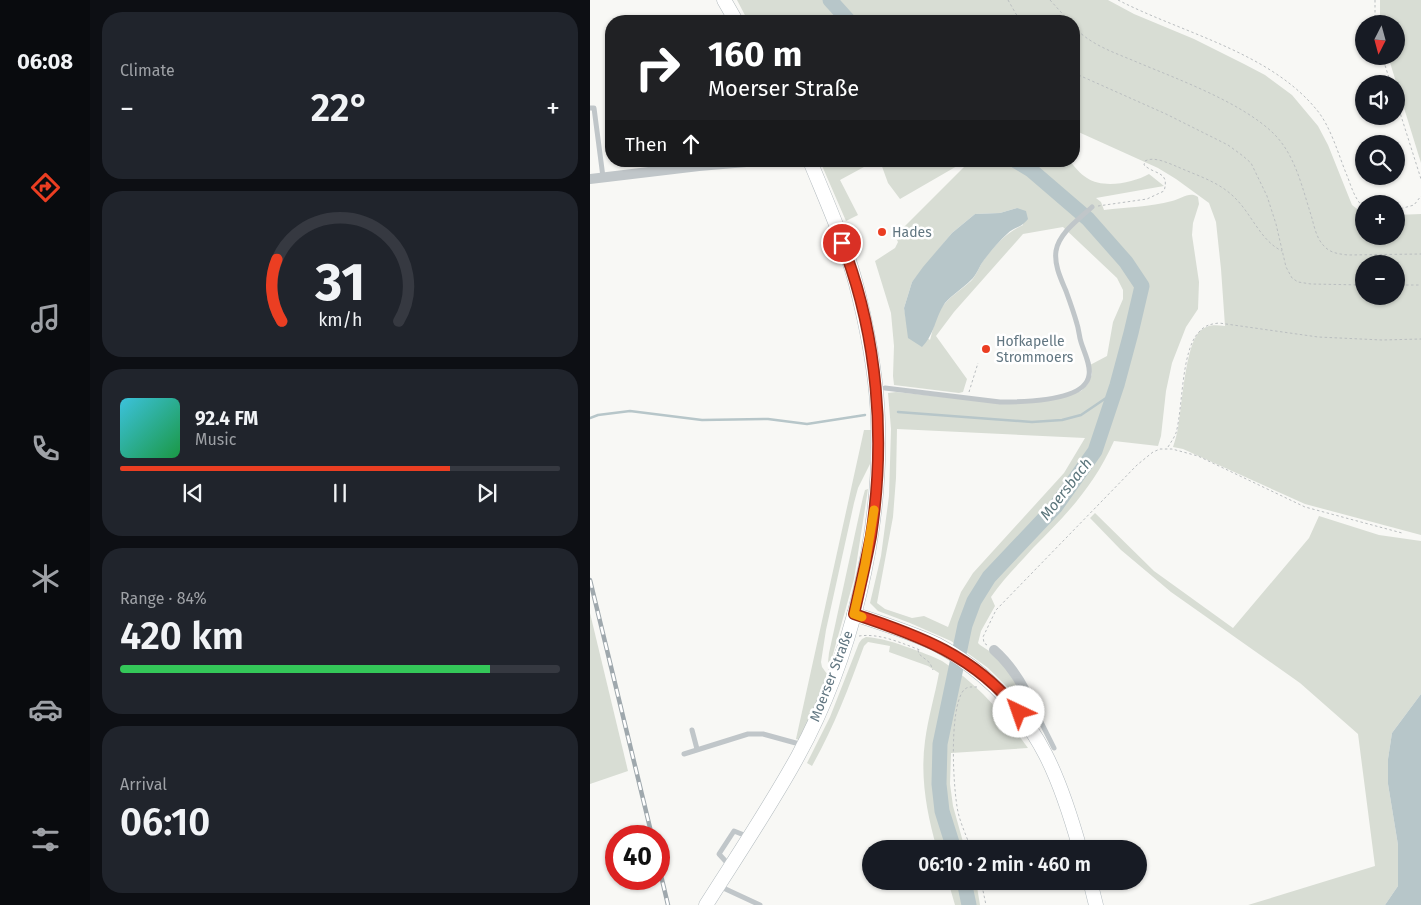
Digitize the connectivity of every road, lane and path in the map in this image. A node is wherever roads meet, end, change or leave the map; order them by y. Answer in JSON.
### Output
{"nodes":[{"id":1,"x":724,"y":0,"type":"edge"},
{"id":2,"x":1008,"y":0,"type":"edge"},
{"id":3,"x":1050,"y":0,"type":"edge"},
{"id":4,"x":1118,"y":0,"type":"edge"},
{"id":5,"x":1375,"y":0,"type":"edge"},
{"id":6,"x":733,"y":15,"type":"edge"},
{"id":7,"x":1017,"y":15,"type":"edge"},
{"id":8,"x":1064,"y":15,"type":"edge"},
{"id":9,"x":1375,"y":15,"type":"edge"},
{"id":10,"x":1080,"y":32,"type":"edge"},
{"id":11,"x":1080,"y":76,"type":"edge"},
{"id":12,"x":590,"y":108,"type":"edge"},
{"id":13,"x":1404,"y":125,"type":"edge"},
{"id":14,"x":700,"y":167,"type":"edge"},
{"id":15,"x":812,"y":167,"type":"edge"},
{"id":16,"x":603,"y":177,"type":"junction"},
{"id":17,"x":590,"y":179,"type":"edge"},
{"id":18,"x":1421,"y":179,"type":"edge"},
{"id":19,"x":1355,"y":196,"type":"edge"},
{"id":20,"x":1421,"y":196,"type":"edge"},
{"id":21,"x":1092,"y":207,"type":"joint"},
{"id":22,"x":1405,"y":208,"type":"edge"},
{"id":23,"x":1283,"y":251,"type":"junction"},
{"id":24,"x":1421,"y":254,"type":"edge"},
{"id":25,"x":1355,"y":285,"type":"edge"},
{"id":26,"x":1405,"y":285,"type":"edge"},
{"id":27,"x":1421,"y":285,"type":"edge"},
{"id":28,"x":1421,"y":339,"type":"edge"},
{"id":29,"x":978,"y":363,"type":"dead end"},
{"id":30,"x":881,"y":389,"type":"junction"},
{"id":31,"x":967,"y":397,"type":"junction"},
{"id":32,"x":1167,"y":448,"type":"junction"},
{"id":33,"x":1402,"y":533,"type":"dead end"},
{"id":34,"x":854,"y":614,"type":"junction"},
{"id":35,"x":858,"y":636,"type":"dead end"},
{"id":36,"x":920,"y":644,"type":"junction"},
{"id":37,"x":994,"y":650,"type":"joint"},
{"id":38,"x":926,"y":653,"type":"dead end"},
{"id":39,"x":933,"y":670,"type":"dead end"},
{"id":40,"x":979,"y":687,"type":"dead end"},
{"id":41,"x":1027,"y":694,"type":"junction"},
{"id":42,"x":1013,"y":704,"type":"junction"},
{"id":43,"x":692,"y":730,"type":"dead end"},
{"id":44,"x":803,"y":746,"type":"junction"},
{"id":45,"x":1054,"y":748,"type":"dead end"},
{"id":46,"x":697,"y":750,"type":"junction"},
{"id":47,"x":684,"y":754,"type":"dead end"},
{"id":48,"x":967,"y":840,"type":"edge"},
{"id":49,"x":1077,"y":840,"type":"edge"},
{"id":50,"x":718,"y":886,"type":"junction"},
{"id":51,"x":983,"y":890,"type":"edge"},
{"id":52,"x":1092,"y":890,"type":"edge"},
{"id":53,"x":706,"y":905,"type":"edge"},
{"id":54,"x":760,"y":905,"type":"edge"},
{"id":55,"x":986,"y":905,"type":"edge"},
{"id":56,"x":1096,"y":905,"type":"edge"}],
"edges":[{"from":1,"to":6,"type":"main road"},
{"from":2,"to":7,"type":"path"},
{"from":3,"to":8,"type":"path"},
{"from":4,"to":19,"type":"path"},
{"from":5,"to":9,"type":"path"},
{"from":10,"to":24,"type":"path"},
{"from":11,"to":23,"type":"path"},
{"from":12,"to":16,"type":"lane"},
{"from":13,"to":18,"type":"path"},
{"from":14,"to":16,"type":"street"},
{"from":15,"to":30,"type":"main road","name":"Moerser Straße"},
{"from":16,"to":17,"type":"street"},
{"from":20,"to":22,"type":"path"},
{"from":21,"to":23,"type":"path"},
{"from":21,"to":31,"type":"lane"},
{"from":23,"to":25,"type":"path"},
{"from":26,"to":27,"type":"path"},
{"from":28,"to":32,"type":"path"},
{"from":29,"to":31,"type":"path"},
{"from":30,"to":31,"type":"lane"},
{"from":30,"to":34,"type":"main road","name":"Moerser Straße"},
{"from":32,"to":33,"type":"path"},
{"from":32,"to":37,"type":"path"},
{"from":34,"to":36,"type":"main road"},
{"from":34,"to":44,"type":"main road","name":"Moerser Straße"},
{"from":35,"to":36,"type":"path"},
{"from":36,"to":38,"type":"path"},
{"from":36,"to":39,"type":"path"},
{"from":36,"to":42,"type":"main road"},
{"from":37,"to":41,"type":"street"},
{"from":40,"to":48,"type":"path"},
{"from":41,"to":42,"type":"street"},
{"from":41,"to":45,"type":"lane"},
{"from":42,"to":49,"type":"main road"},
{"from":43,"to":46,"type":"lane"},
{"from":44,"to":46,"type":"lane"},
{"from":44,"to":50,"type":"main road","name":"Moerser Straße"},
{"from":46,"to":47,"type":"lane"},
{"from":50,"to":53,"type":"main road","name":"Moerser Straße"},
{"from":50,"to":54,"type":"lane"},
{"from":51,"to":55,"type":"path"},
{"from":52,"to":56,"type":"main road"}]}
